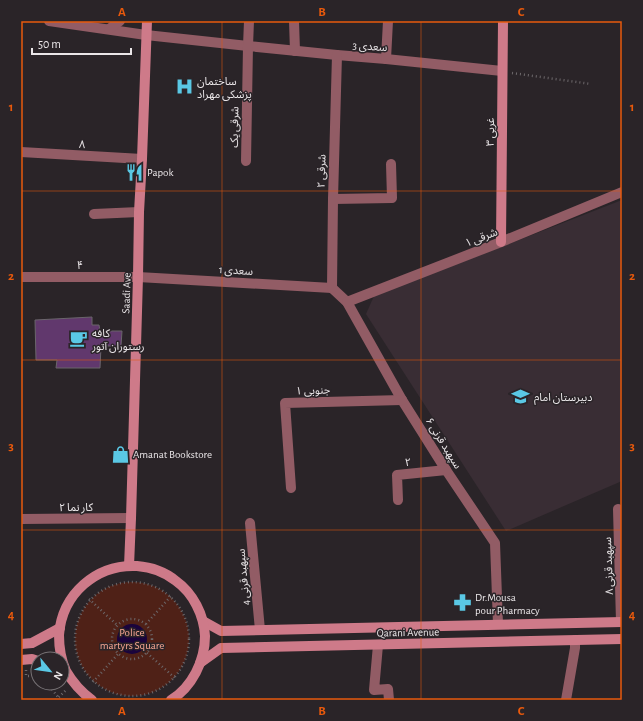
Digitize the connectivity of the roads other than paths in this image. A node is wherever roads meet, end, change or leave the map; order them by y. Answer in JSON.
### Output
{"nodes":[{"id":1,"x":49,"y":21,"type":"edge"},
{"id":2,"x":120,"y":21,"type":"edge"},
{"id":3,"x":147,"y":21,"type":"edge"},
{"id":4,"x":249,"y":21,"type":"edge"},
{"id":5,"x":294,"y":21,"type":"edge"},
{"id":6,"x":388,"y":21,"type":"edge"},
{"id":7,"x":503,"y":21,"type":"edge"},
{"id":8,"x":109,"y":29,"type":"junction"},
{"id":9,"x":146,"y":35,"type":"junction"},
{"id":10,"x":248,"y":46,"type":"junction"},
{"id":11,"x":295,"y":51,"type":"junction"},
{"id":12,"x":337,"y":55,"type":"junction"},
{"id":13,"x":386,"y":59,"type":"junction"},
{"id":14,"x":502,"y":71,"type":"junction"},
{"id":15,"x":21,"y":152,"type":"edge"},
{"id":16,"x":142,"y":159,"type":"junction"},
{"id":17,"x":246,"y":161,"type":"dead end"},
{"id":18,"x":391,"y":164,"type":"dead end"},
{"id":19,"x":622,"y":192,"type":"edge"},
{"id":20,"x":332,"y":199,"type":"junction"},
{"id":21,"x":139,"y":212,"type":"junction"},
{"id":22,"x":94,"y":214,"type":"dead end"},
{"id":23,"x":501,"y":242,"type":"junction"},
{"id":24,"x":21,"y":277,"type":"edge"},
{"id":25,"x":138,"y":277,"type":"junction"},
{"id":26,"x":332,"y":288,"type":"junction"},
{"id":27,"x":347,"y":302,"type":"junction"},
{"id":28,"x":402,"y":400,"type":"junction"},
{"id":29,"x":446,"y":470,"type":"junction"},
{"id":30,"x":291,"y":488,"type":"dead end"},
{"id":31,"x":398,"y":500,"type":"dead end"},
{"id":32,"x":618,"y":509,"type":"dead end"},
{"id":33,"x":131,"y":518,"type":"junction"},
{"id":34,"x":21,"y":519,"type":"edge"},
{"id":35,"x":250,"y":523,"type":"dead end"},
{"id":36,"x":129,"y":566,"type":"junction"},
{"id":37,"x":203,"y":621,"type":"junction"},
{"id":38,"x":622,"y":622,"type":"edge"},
{"id":39,"x":498,"y":624,"type":"junction"},
{"id":40,"x":60,"y":628,"type":"junction"},
{"id":41,"x":260,"y":630,"type":"junction"},
{"id":42,"x":622,"y":639,"type":"edge"},
{"id":43,"x":575,"y":640,"type":"junction"},
{"id":44,"x":21,"y":644,"type":"edge"},
{"id":45,"x":378,"y":645,"type":"junction"},
{"id":46,"x":60,"y":651,"type":"edge"},
{"id":47,"x":200,"y":663,"type":"junction"},
{"id":48,"x":70,"y":678,"type":"edge"},
{"id":49,"x":92,"y":700,"type":"edge"},
{"id":50,"x":171,"y":700,"type":"edge"},
{"id":51,"x":389,"y":700,"type":"edge"},
{"id":52,"x":566,"y":700,"type":"edge"}],
"edges":[{"from":1,"to":8,"type":"street","name":"سعدی 3"},
{"from":2,"to":8,"type":"street"},
{"from":3,"to":9,"type":"main road","name":"Saadi Ave"},
{"from":4,"to":10,"type":"street","name":"شرقی یک"},
{"from":5,"to":11,"type":"street"},
{"from":6,"to":13,"type":"street"},
{"from":7,"to":14,"type":"main road","name":"۳ غربی"},
{"from":8,"to":9,"type":"street","name":"سعدی 3"},
{"from":9,"to":10,"type":"street","name":"سعدی 3"},
{"from":9,"to":16,"type":"main road","name":"Saadi Ave"},
{"from":10,"to":11,"type":"street","name":"سعدی 3"},
{"from":10,"to":17,"type":"street","name":"شرقی یک"},
{"from":11,"to":12,"type":"street","name":"سعدی 3"},
{"from":12,"to":13,"type":"street","name":"سعدی 3"},
{"from":12,"to":20,"type":"street","name":"شرقی ۲"},
{"from":13,"to":14,"type":"street","name":"سعدی 3"},
{"from":14,"to":23,"type":"main road","name":"۳ غربی"},
{"from":15,"to":16,"type":"street","name":"۸"},
{"from":16,"to":21,"type":"main road","name":"Saadi Ave"},
{"from":18,"to":20,"type":"street"},
{"from":19,"to":23,"type":"street","name":"شرقی ۱"},
{"from":20,"to":26,"type":"street","name":"شرقی ۲"},
{"from":21,"to":22,"type":"street"},
{"from":21,"to":25,"type":"main road","name":"Saadi Ave"},
{"from":23,"to":27,"type":"street","name":"شرقی ۱"},
{"from":24,"to":25,"type":"street","name":"۴"},
{"from":25,"to":26,"type":"street","name":"سعدی 1"},
{"from":25,"to":33,"type":"main road","name":"Saadi Ave"},
{"from":26,"to":27,"type":"street","name":"سپهبد قرنی ۶"},
{"from":27,"to":28,"type":"street","name":"سپهبد قرنی ۶"},
{"from":28,"to":29,"type":"street","name":"سپهبد قرنی ۶"},
{"from":28,"to":30,"type":"street","name":"۱ جنوبی"},
{"from":29,"to":31,"type":"street","name":"۲"},
{"from":29,"to":39,"type":"street","name":"سپهبد قرنی ۶"},
{"from":32,"to":38,"type":"street","name":"سپهبد قرنی ۸"},
{"from":33,"to":34,"type":"street","name":"کار نما ۲"},
{"from":33,"to":36,"type":"main road","name":"Saadi Ave"},
{"from":35,"to":41,"type":"street","name":"سپهبد قرنی 4"},
{"from":36,"to":37,"type":"main road"},
{"from":36,"to":40,"type":"main road"},
{"from":37,"to":41,"type":"main road","name":"Qarani Avenue"},
{"from":37,"to":47,"type":"main road"},
{"from":38,"to":39,"type":"main road","name":"Qarani Avenue"},
{"from":39,"to":41,"type":"main road","name":"Qarani Avenue"},
{"from":40,"to":44,"type":"main road"},
{"from":40,"to":46,"type":"main road"},
{"from":42,"to":43,"type":"main road","name":"Qarani Avenue"},
{"from":43,"to":45,"type":"main road","name":"Qarani Avenue"},
{"from":43,"to":52,"type":"street"},
{"from":45,"to":47,"type":"main road","name":"Qarani Avenue"},
{"from":45,"to":51,"type":"street"},
{"from":47,"to":50,"type":"main road"},
{"from":48,"to":49,"type":"main road"}]}
